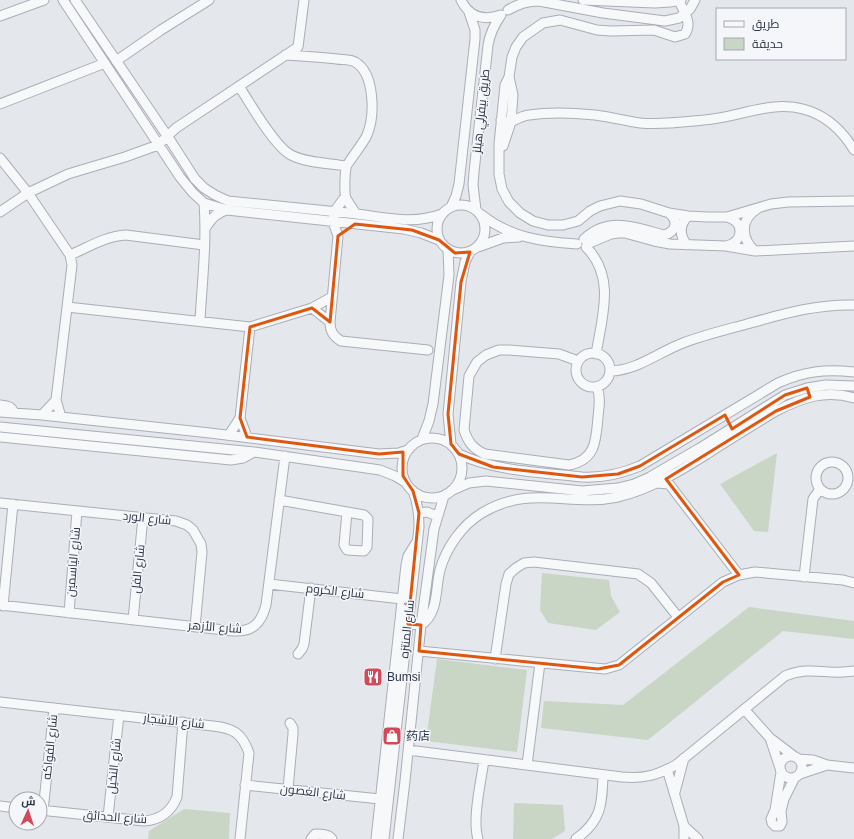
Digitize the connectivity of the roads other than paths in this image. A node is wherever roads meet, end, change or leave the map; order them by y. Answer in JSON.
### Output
{"nodes":[{"id":1,"x":44,"y":0,"type":"edge"},
{"id":2,"x":63,"y":0,"type":"edge"},
{"id":3,"x":75,"y":0,"type":"edge"},
{"id":4,"x":209,"y":0,"type":"edge"},
{"id":5,"x":304,"y":0,"type":"edge"},
{"id":6,"x":456,"y":0,"type":"edge"},
{"id":7,"x":514,"y":0,"type":"edge"},
{"id":8,"x":583,"y":0,"type":"edge"},
{"id":9,"x":679,"y":0,"type":"edge"},
{"id":10,"x":695,"y":0,"type":"edge"},
{"id":11,"x":656,"y":1,"type":"edge"},
{"id":12,"x":605,"y":2,"type":"junction"},
{"id":13,"x":465,"y":6,"type":"edge"},
{"id":14,"x":504,"y":13,"type":"junction"},
{"id":15,"x":603,"y":13,"type":"junction"},
{"id":16,"x":684,"y":14,"type":"junction"},
{"id":17,"x":0,"y":16,"type":"edge"},
{"id":18,"x":651,"y":18,"type":"junction"},
{"id":19,"x":87,"y":26,"type":"junction"},
{"id":20,"x":298,"y":47,"type":"junction"},
{"id":21,"x":285,"y":55,"type":"junction"},
{"id":22,"x":309,"y":56,"type":"junction"},
{"id":23,"x":116,"y":61,"type":"junction"},
{"id":24,"x":105,"y":63,"type":"junction"},
{"id":25,"x":509,"y":77,"type":"junction"},
{"id":26,"x":239,"y":86,"type":"junction"},
{"id":27,"x":0,"y":104,"type":"edge"},
{"id":28,"x":503,"y":104,"type":"junction"},
{"id":29,"x":513,"y":104,"type":"junction"},
{"id":30,"x":528,"y":115,"type":"junction"},
{"id":31,"x":501,"y":120,"type":"junction"},
{"id":32,"x":511,"y":122,"type":"junction"},
{"id":33,"x":165,"y":133,"type":"junction"},
{"id":34,"x":153,"y":136,"type":"junction"},
{"id":35,"x":158,"y":145,"type":"junction"},
{"id":36,"x":145,"y":149,"type":"junction"},
{"id":37,"x":854,"y":150,"type":"edge"},
{"id":38,"x":0,"y":158,"type":"edge"},
{"id":39,"x":500,"y":159,"type":"junction"},
{"id":40,"x":346,"y":166,"type":"junction"},
{"id":41,"x":28,"y":193,"type":"junction"},
{"id":42,"x":345,"y":197,"type":"junction"},
{"id":43,"x":854,"y":201,"type":"edge"},
{"id":44,"x":204,"y":202,"type":"junction"},
{"id":45,"x":228,"y":206,"type":"junction"},
{"id":46,"x":451,"y":207,"type":"junction"},
{"id":47,"x":759,"y":208,"type":"junction"},
{"id":48,"x":478,"y":211,"type":"junction"},
{"id":49,"x":0,"y":212,"type":"edge"},
{"id":50,"x":334,"y":212,"type":"junction"},
{"id":51,"x":669,"y":213,"type":"junction"},
{"id":52,"x":356,"y":214,"type":"junction"},
{"id":53,"x":442,"y":214,"type":"junction"},
{"id":54,"x":688,"y":216,"type":"junction"},
{"id":55,"x":727,"y":217,"type":"junction"},
{"id":56,"x":333,"y":222,"type":"junction"},
{"id":57,"x":355,"y":224,"type":"junction"},
{"id":58,"x":678,"y":227,"type":"junction"},
{"id":59,"x":206,"y":228,"type":"junction"},
{"id":60,"x":742,"y":232,"type":"junction"},
{"id":61,"x":338,"y":236,"type":"junction"},
{"id":62,"x":521,"y":237,"type":"junction"},
{"id":63,"x":439,"y":240,"type":"junction"},
{"id":64,"x":583,"y":244,"type":"junction"},
{"id":65,"x":204,"y":245,"type":"junction"},
{"id":66,"x":687,"y":245,"type":"junction"},
{"id":67,"x":726,"y":246,"type":"junction"},
{"id":68,"x":854,"y":246,"type":"edge"},
{"id":69,"x":448,"y":250,"type":"junction"},
{"id":70,"x":473,"y":250,"type":"junction"},
{"id":71,"x":755,"y":251,"type":"junction"},
{"id":72,"x":70,"y":255,"type":"junction"},
{"id":73,"x":332,"y":297,"type":"junction"},
{"id":74,"x":854,"y":305,"type":"edge"},
{"id":75,"x":67,"y":307,"type":"junction"},
{"id":76,"x":312,"y":308,"type":"junction"},
{"id":77,"x":200,"y":321,"type":"junction"},
{"id":78,"x":330,"y":322,"type":"junction"},
{"id":79,"x":250,"y":327,"type":"junction"},
{"id":80,"x":428,"y":350,"type":"dead end"},
{"id":81,"x":596,"y":354,"type":"junction"},
{"id":82,"x":578,"y":361,"type":"junction"},
{"id":83,"x":610,"y":371,"type":"junction"},
{"id":84,"x":854,"y":372,"type":"edge"},
{"id":85,"x":597,"y":386,"type":"junction"},
{"id":86,"x":854,"y":386,"type":"edge"},
{"id":87,"x":808,"y":392,"type":"junction"},
{"id":88,"x":854,"y":398,"type":"edge"},
{"id":89,"x":56,"y":400,"type":"junction"},
{"id":90,"x":0,"y":406,"type":"edge"},
{"id":91,"x":0,"y":412,"type":"edge"},
{"id":92,"x":14,"y":413,"type":"junction"},
{"id":93,"x":42,"y":415,"type":"junction"},
{"id":94,"x":725,"y":415,"type":"junction"},
{"id":95,"x":61,"y":417,"type":"junction"},
{"id":96,"x":240,"y":418,"type":"junction"},
{"id":97,"x":0,"y":427,"type":"edge"},
{"id":98,"x":158,"y":427,"type":"junction"},
{"id":99,"x":733,"y":428,"type":"junction"},
{"id":100,"x":701,"y":430,"type":"junction"},
{"id":101,"x":229,"y":435,"type":"junction"},
{"id":102,"x":0,"y":437,"type":"edge"},
{"id":103,"x":247,"y":437,"type":"junction"},
{"id":104,"x":422,"y":439,"type":"junction"},
{"id":105,"x":156,"y":442,"type":"junction"},
{"id":106,"x":708,"y":443,"type":"junction"},
{"id":107,"x":451,"y":444,"type":"junction"},
{"id":108,"x":408,"y":450,"type":"junction"},
{"id":109,"x":254,"y":452,"type":"junction"},
{"id":110,"x":459,"y":454,"type":"junction"},
{"id":111,"x":285,"y":456,"type":"junction"},
{"id":112,"x":671,"y":464,"type":"junction"},
{"id":113,"x":671,"y":479,"type":"junction"},
{"id":114,"x":653,"y":480,"type":"junction"},
{"id":115,"x":405,"y":482,"type":"junction"},
{"id":116,"x":820,"y":489,"type":"dead end"},
{"id":117,"x":453,"y":490,"type":"junction"},
{"id":118,"x":413,"y":491,"type":"junction"},
{"id":119,"x":565,"y":494,"type":"junction"},
{"id":120,"x":444,"y":496,"type":"junction"},
{"id":121,"x":280,"y":500,"type":"junction"},
{"id":122,"x":0,"y":503,"type":"edge"},
{"id":123,"x":13,"y":504,"type":"junction"},
{"id":124,"x":77,"y":511,"type":"junction"},
{"id":125,"x":347,"y":512,"type":"dead end"},
{"id":126,"x":419,"y":513,"type":"junction"},
{"id":127,"x":437,"y":516,"type":"junction"},
{"id":128,"x":143,"y":517,"type":"junction"},
{"id":129,"x":417,"y":542,"type":"junction"},
{"id":130,"x":739,"y":575,"type":"junction"},
{"id":131,"x":804,"y":577,"type":"junction"},
{"id":132,"x":854,"y":583,"type":"edge"},
{"id":133,"x":269,"y":584,"type":"junction"},
{"id":134,"x":311,"y":588,"type":"junction"},
{"id":135,"x":402,"y":599,"type":"junction"},
{"id":136,"x":2,"y":606,"type":"edge"},
{"id":137,"x":69,"y":613,"type":"junction"},
{"id":138,"x":678,"y":617,"type":"junction"},
{"id":139,"x":133,"y":620,"type":"junction"},
{"id":140,"x":408,"y":624,"type":"junction"},
{"id":141,"x":421,"y":625,"type":"junction"},
{"id":142,"x":195,"y":627,"type":"junction"},
{"id":143,"x":419,"y":651,"type":"junction"},
{"id":144,"x":298,"y":654,"type":"dead end"},
{"id":145,"x":495,"y":659,"type":"junction"},
{"id":146,"x":540,"y":664,"type":"junction"},
{"id":147,"x":854,"y":671,"type":"edge"},
{"id":148,"x":0,"y":702,"type":"edge"},
{"id":149,"x":54,"y":708,"type":"junction"},
{"id":150,"x":744,"y":708,"type":"junction"},
{"id":151,"x":120,"y":715,"type":"junction"},
{"id":152,"x":183,"y":722,"type":"junction"},
{"id":153,"x":290,"y":723,"type":"dead end"},
{"id":154,"x":770,"y":738,"type":"junction"},
{"id":155,"x":408,"y":750,"type":"junction"},
{"id":156,"x":684,"y":758,"type":"junction"},
{"id":157,"x":796,"y":758,"type":"junction"},
{"id":158,"x":484,"y":760,"type":"junction"},
{"id":159,"x":527,"y":765,"type":"junction"},
{"id":160,"x":827,"y":765,"type":"junction"},
{"id":161,"x":854,"y":768,"type":"edge"},
{"id":162,"x":667,"y":769,"type":"junction"},
{"id":163,"x":781,"y":770,"type":"junction"},
{"id":164,"x":603,"y":774,"type":"junction"},
{"id":165,"x":797,"y":775,"type":"junction"},
{"id":166,"x":391,"y":780,"type":"junction"},
{"id":167,"x":405,"y":781,"type":"junction"},
{"id":168,"x":246,"y":784,"type":"junction"},
{"id":169,"x":288,"y":789,"type":"junction"},
{"id":170,"x":44,"y":791,"type":"edge"},
{"id":171,"x":674,"y":793,"type":"junction"},
{"id":172,"x":380,"y":799,"type":"junction"},
{"id":173,"x":48,"y":812,"type":"edge"},
{"id":174,"x":108,"y":817,"type":"junction"},
{"id":175,"x":684,"y":826,"type":"junction"},
{"id":176,"x":240,"y":839,"type":"edge"},
{"id":177,"x":311,"y":839,"type":"edge"},
{"id":178,"x":332,"y":839,"type":"edge"},
{"id":179,"x":376,"y":839,"type":"edge"},
{"id":180,"x":384,"y":839,"type":"edge"},
{"id":181,"x":398,"y":839,"type":"edge"},
{"id":182,"x":478,"y":839,"type":"edge"},
{"id":183,"x":576,"y":839,"type":"edge"},
{"id":184,"x":684,"y":839,"type":"edge"},
{"id":185,"x":698,"y":839,"type":"edge"}],
"edges":[{"from":1,"to":17,"type":"street"},
{"from":2,"to":19,"type":"street"},
{"from":3,"to":19,"type":"street"},
{"from":4,"to":23,"type":"street"},
{"from":5,"to":20,"type":"street"},
{"from":6,"to":13,"type":"street"},
{"from":7,"to":14,"type":"street","name":"طريق بيفرلي هيلز"},
{"from":8,"to":12,"type":"street"},
{"from":9,"to":11,"type":"street"},
{"from":9,"to":16,"type":"street"},
{"from":10,"to":16,"type":"street"},
{"from":11,"to":12,"type":"street"},
{"from":11,"to":18,"type":"street"},
{"from":12,"to":15,"type":"street"},
{"from":13,"to":14,"type":"street"},
{"from":13,"to":46,"type":"street","name":"طريق بيفرلي هيلز"},
{"from":14,"to":15,"type":"street"},
{"from":14,"to":48,"type":"street","name":"طريق بيفرلي هيلز"},
{"from":15,"to":18,"type":"street"},
{"from":16,"to":18,"type":"street"},
{"from":16,"to":25,"type":"street"},
{"from":19,"to":23,"type":"street"},
{"from":19,"to":24,"type":"street"},
{"from":20,"to":21,"type":"street"},
{"from":20,"to":22,"type":"street"},
{"from":21,"to":22,"type":"street"},
{"from":21,"to":26,"type":"street"},
{"from":22,"to":40,"type":"street"},
{"from":23,"to":33,"type":"street"},
{"from":24,"to":27,"type":"street"},
{"from":24,"to":34,"type":"street"},
{"from":25,"to":28,"type":"street"},
{"from":25,"to":29,"type":"street"},
{"from":26,"to":33,"type":"street"},
{"from":26,"to":40,"type":"street"},
{"from":28,"to":29,"type":"street"},
{"from":28,"to":31,"type":"street"},
{"from":29,"to":30,"type":"street"},
{"from":29,"to":32,"type":"street"},
{"from":30,"to":32,"type":"street"},
{"from":30,"to":37,"type":"street"},
{"from":31,"to":32,"type":"street"},
{"from":31,"to":39,"type":"street"},
{"from":32,"to":39,"type":"street"},
{"from":33,"to":34,"type":"street"},
{"from":33,"to":35,"type":"street"},
{"from":33,"to":45,"type":"street"},
{"from":34,"to":35,"type":"street"},
{"from":34,"to":36,"type":"street"},
{"from":35,"to":36,"type":"street"},
{"from":35,"to":44,"type":"street"},
{"from":36,"to":41,"type":"street"},
{"from":38,"to":41,"type":"street"},
{"from":39,"to":51,"type":"street"},
{"from":40,"to":42,"type":"street"},
{"from":41,"to":49,"type":"street"},
{"from":41,"to":72,"type":"street"},
{"from":42,"to":50,"type":"street"},
{"from":42,"to":52,"type":"street"},
{"from":43,"to":47,"type":"street"},
{"from":44,"to":45,"type":"street"},
{"from":44,"to":59,"type":"street"},
{"from":45,"to":50,"type":"street"},
{"from":45,"to":56,"type":"street"},
{"from":45,"to":59,"type":"street"},
{"from":46,"to":48,"type":"street"},
{"from":46,"to":53,"type":"street"},
{"from":47,"to":55,"type":"street"},
{"from":47,"to":60,"type":"street"},
{"from":48,"to":62,"type":"street"},
{"from":48,"to":70,"type":"street"},
{"from":50,"to":52,"type":"street"},
{"from":50,"to":56,"type":"street"},
{"from":51,"to":54,"type":"street"},
{"from":51,"to":58,"type":"street"},
{"from":52,"to":53,"type":"street"},
{"from":53,"to":63,"type":"street"},
{"from":54,"to":55,"type":"street"},
{"from":54,"to":58,"type":"street"},
{"from":55,"to":60,"type":"street"},
{"from":56,"to":57,"type":"street"},
{"from":56,"to":61,"type":"street"},
{"from":57,"to":61,"type":"street"},
{"from":57,"to":63,"type":"street"},
{"from":58,"to":64,"type":"street"},
{"from":58,"to":66,"type":"street"},
{"from":59,"to":65,"type":"street"},
{"from":60,"to":67,"type":"street"},
{"from":60,"to":71,"type":"street"},
{"from":61,"to":73,"type":"street"},
{"from":62,"to":64,"type":"street"},
{"from":62,"to":70,"type":"street"},
{"from":63,"to":69,"type":"street"},
{"from":64,"to":66,"type":"street"},
{"from":64,"to":81,"type":"street"},
{"from":65,"to":72,"type":"street"},
{"from":65,"to":77,"type":"street"},
{"from":66,"to":67,"type":"street"},
{"from":67,"to":71,"type":"street"},
{"from":68,"to":71,"type":"street"},
{"from":69,"to":70,"type":"street"},
{"from":69,"to":104,"type":"street"},
{"from":70,"to":107,"type":"street"},
{"from":72,"to":75,"type":"street"},
{"from":73,"to":76,"type":"street"},
{"from":73,"to":78,"type":"street"},
{"from":74,"to":83,"type":"street"},
{"from":75,"to":77,"type":"street"},
{"from":75,"to":89,"type":"street"},
{"from":76,"to":78,"type":"street"},
{"from":76,"to":79,"type":"street"},
{"from":77,"to":79,"type":"street"},
{"from":78,"to":80,"type":"street"},
{"from":79,"to":96,"type":"street"},
{"from":81,"to":82,"type":"street"},
{"from":81,"to":83,"type":"street"},
{"from":82,"to":85,"type":"street"},
{"from":82,"to":85,"type":"street"},
{"from":83,"to":85,"type":"street"},
{"from":84,"to":94,"type":"street"},
{"from":86,"to":87,"type":"street"},
{"from":87,"to":88,"type":"street"},
{"from":87,"to":99,"type":"street"},
{"from":87,"to":113,"type":"street"},
{"from":89,"to":93,"type":"street"},
{"from":89,"to":95,"type":"street"},
{"from":90,"to":92,"type":"street"},
{"from":91,"to":92,"type":"street"},
{"from":92,"to":93,"type":"street"},
{"from":93,"to":95,"type":"street"},
{"from":94,"to":99,"type":"street"},
{"from":94,"to":100,"type":"street"},
{"from":95,"to":98,"type":"street"},
{"from":96,"to":101,"type":"street"},
{"from":96,"to":103,"type":"street"},
{"from":97,"to":105,"type":"street"},
{"from":98,"to":101,"type":"street"},
{"from":98,"to":105,"type":"street"},
{"from":99,"to":106,"type":"street"},
{"from":100,"to":106,"type":"street"},
{"from":100,"to":110,"type":"street"},
{"from":101,"to":103,"type":"street"},
{"from":102,"to":109,"type":"street"},
{"from":103,"to":108,"type":"street"},
{"from":104,"to":107,"type":"street"},
{"from":104,"to":108,"type":"street"},
{"from":105,"to":109,"type":"street"},
{"from":106,"to":112,"type":"street"},
{"from":107,"to":110,"type":"street"},
{"from":108,"to":115,"type":"street"},
{"from":109,"to":111,"type":"street"},
{"from":110,"to":117,"type":"street"},
{"from":111,"to":115,"type":"street"},
{"from":111,"to":121,"type":"street","name":"شارع الأزهر"},
{"from":112,"to":113,"type":"street"},
{"from":112,"to":114,"type":"street"},
{"from":113,"to":114,"type":"street"},
{"from":113,"to":130,"type":"street"},
{"from":114,"to":119,"type":"street"},
{"from":115,"to":118,"type":"street"},
{"from":116,"to":131,"type":"street"},
{"from":117,"to":119,"type":"street"},
{"from":117,"to":120,"type":"street"},
{"from":118,"to":120,"type":"street"},
{"from":118,"to":126,"type":"street","name":"شارع المنتزه"},
{"from":119,"to":141,"type":"street"},
{"from":120,"to":127,"type":"street","name":"شارع المنتزه"},
{"from":121,"to":125,"type":"street"},
{"from":121,"to":133,"type":"street","name":"شارع الأزهر"},
{"from":122,"to":123,"type":"street","name":"شارع الورد"},
{"from":123,"to":124,"type":"street","name":"شارع الورد"},
{"from":123,"to":136,"type":"street"},
{"from":124,"to":128,"type":"street","name":"شارع الورد"},
{"from":124,"to":137,"type":"street","name":"شارع الياسمين"},
{"from":126,"to":127,"type":"street"},
{"from":126,"to":129,"type":"street","name":"شارع المنتزه"},
{"from":127,"to":141,"type":"street","name":"شارع المنتزه"},
{"from":128,"to":139,"type":"street","name":"شارع الفل"},
{"from":128,"to":142,"type":"street","name":"شارع الورد"},
{"from":129,"to":135,"type":"street"},
{"from":129,"to":140,"type":"street","name":"شارع المنتزه"},
{"from":130,"to":131,"type":"street"},
{"from":130,"to":138,"type":"street"},
{"from":131,"to":132,"type":"street"},
{"from":133,"to":134,"type":"street","name":"شارع الكروم"},
{"from":133,"to":142,"type":"street","name":"شارع الأزهر"},
{"from":134,"to":135,"type":"street","name":"شارع الكروم"},
{"from":134,"to":144,"type":"street"},
{"from":135,"to":172,"type":"street"},
{"from":136,"to":137,"type":"street","name":"شارع الأزهر"},
{"from":137,"to":139,"type":"street","name":"شارع الأزهر"},
{"from":138,"to":145,"type":"street"},
{"from":138,"to":146,"type":"street"},
{"from":139,"to":142,"type":"street","name":"شارع الأزهر"},
{"from":140,"to":141,"type":"street"},
{"from":140,"to":166,"type":"street","name":"شارع المنتزه"},
{"from":141,"to":143,"type":"street","name":"شارع المنتزه"},
{"from":143,"to":145,"type":"street"},
{"from":143,"to":155,"type":"street","name":"شارع المنتزه"},
{"from":145,"to":146,"type":"street"},
{"from":146,"to":159,"type":"street"},
{"from":147,"to":150,"type":"street"},
{"from":148,"to":149,"type":"street","name":"شارع الأشجار"},
{"from":149,"to":151,"type":"street","name":"شارع الأشجار"},
{"from":149,"to":170,"type":"street","name":"شارع الفواكه"},
{"from":150,"to":154,"type":"street"},
{"from":150,"to":156,"type":"street"},
{"from":151,"to":152,"type":"street","name":"شارع الأشجار"},
{"from":151,"to":174,"type":"street","name":"شارع النخيل"},
{"from":152,"to":168,"type":"street","name":"شارع الأشجار"},
{"from":152,"to":174,"type":"street","name":"شارع الحدائق"},
{"from":153,"to":169,"type":"street"},
{"from":154,"to":157,"type":"street"},
{"from":154,"to":163,"type":"street"},
{"from":155,"to":158,"type":"street"},
{"from":155,"to":167,"type":"street","name":"شارع المنتزه"},
{"from":156,"to":162,"type":"street"},
{"from":156,"to":171,"type":"street"},
{"from":157,"to":160,"type":"street"},
{"from":157,"to":163,"type":"street"},
{"from":157,"to":165,"type":"street"},
{"from":158,"to":159,"type":"street"},
{"from":158,"to":182,"type":"street"},
{"from":159,"to":164,"type":"street"},
{"from":160,"to":161,"type":"street"},
{"from":160,"to":165,"type":"street"},
{"from":162,"to":164,"type":"street"},
{"from":162,"to":171,"type":"street"},
{"from":163,"to":165,"type":"street"},
{"from":163,"to":165,"type":"street"},
{"from":164,"to":183,"type":"street"},
{"from":166,"to":167,"type":"street"},
{"from":166,"to":180,"type":"street","name":"شارع المنتزه"},
{"from":167,"to":181,"type":"street","name":"شارع المنتزه"},
{"from":168,"to":169,"type":"street","name":"شارع الغصون"},
{"from":168,"to":176,"type":"street","name":"شارع الأشجار"},
{"from":169,"to":172,"type":"street","name":"شارع الغصون"},
{"from":171,"to":175,"type":"street"},
{"from":172,"to":179,"type":"street"},
{"from":173,"to":174,"type":"street","name":"شارع الحدائق"},
{"from":175,"to":184,"type":"street"},
{"from":175,"to":185,"type":"street"},
{"from":177,"to":178,"type":"street"}]}
